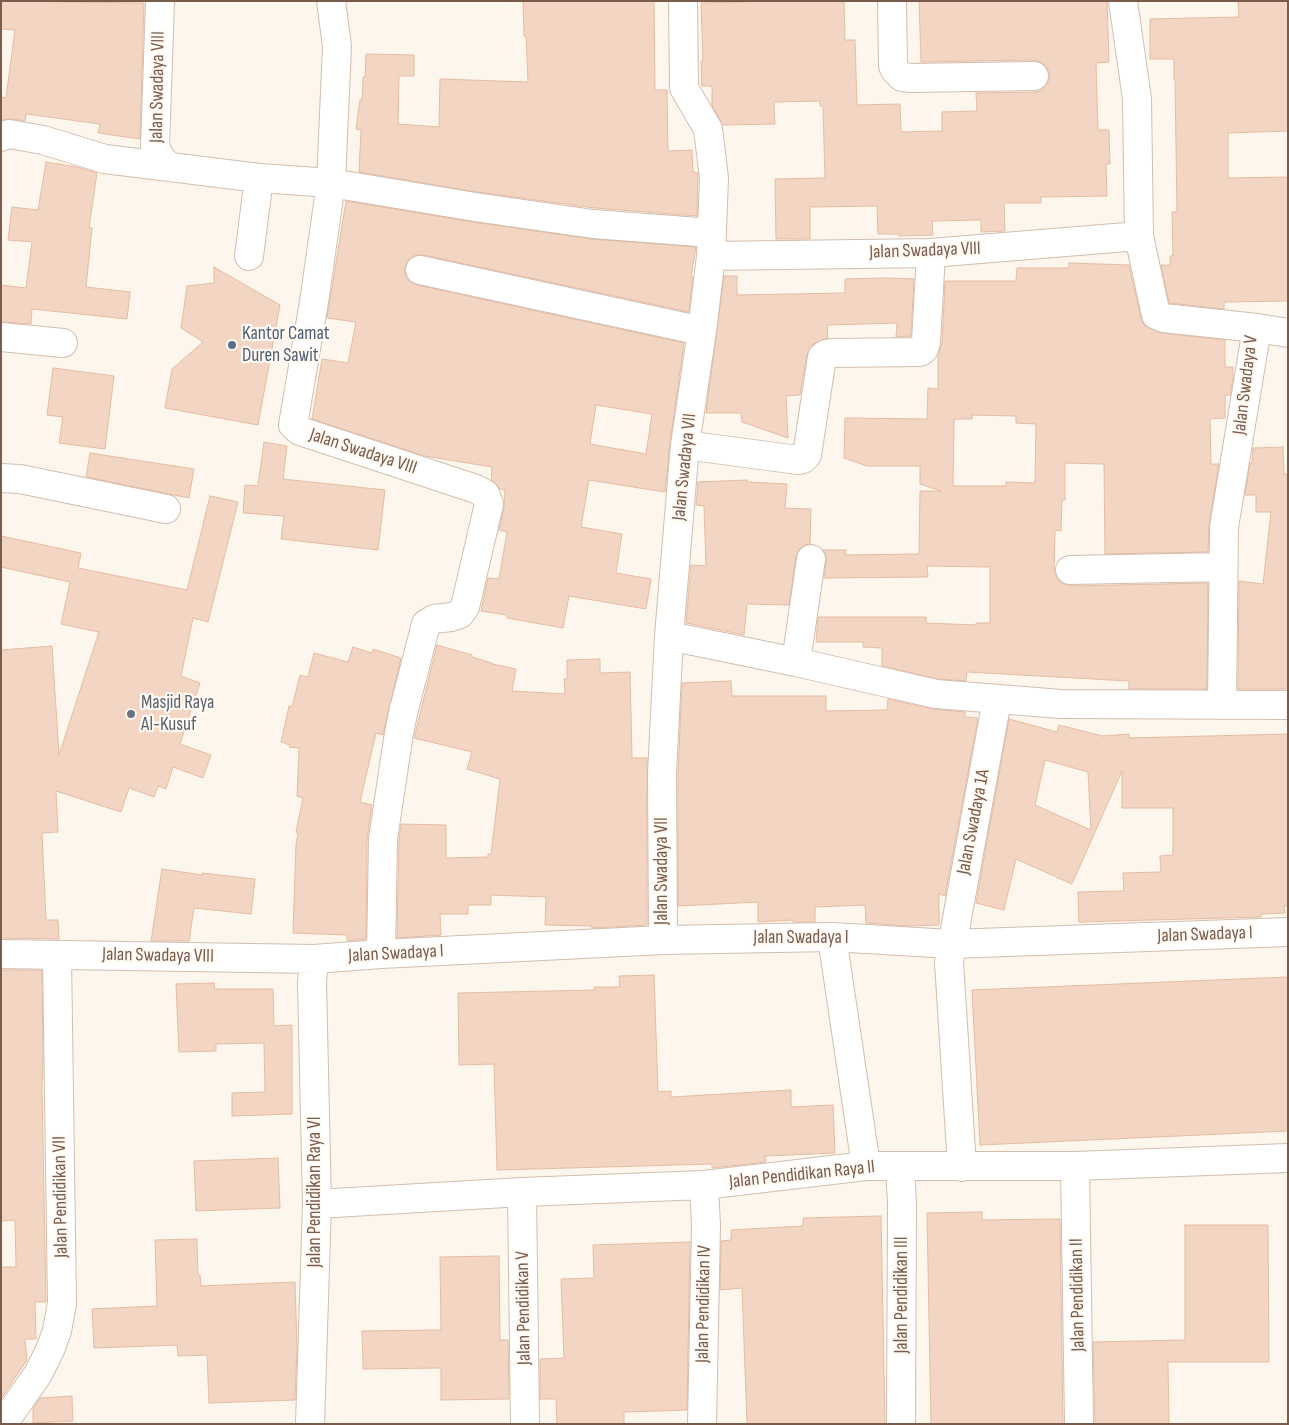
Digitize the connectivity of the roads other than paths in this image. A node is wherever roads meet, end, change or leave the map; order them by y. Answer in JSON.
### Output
{"nodes":[{"id":1,"x":160,"y":1,"type":"edge"},
{"id":2,"x":331,"y":1,"type":"edge"},
{"id":3,"x":683,"y":1,"type":"edge"},
{"id":4,"x":892,"y":1,"type":"edge"},
{"id":5,"x":1123,"y":1,"type":"edge"},
{"id":6,"x":1034,"y":76,"type":"dead end"},
{"id":7,"x":1,"y":138,"type":"edge"},
{"id":8,"x":165,"y":167,"type":"junction"},
{"id":9,"x":259,"y":178,"type":"junction"},
{"id":10,"x":331,"y":182,"type":"junction"},
{"id":11,"x":1139,"y":236,"type":"junction"},
{"id":12,"x":711,"y":245,"type":"junction"},
{"id":13,"x":931,"y":253,"type":"junction"},
{"id":14,"x":249,"y":256,"type":"dead end"},
{"id":15,"x":420,"y":270,"type":"dead end"},
{"id":16,"x":1257,"y":328,"type":"junction"},
{"id":17,"x":702,"y":331,"type":"junction"},
{"id":18,"x":1288,"y":334,"type":"edge"},
{"id":19,"x":1,"y":337,"type":"edge"},
{"id":20,"x":63,"y":343,"type":"dead end"},
{"id":21,"x":686,"y":445,"type":"junction"},
{"id":22,"x":1,"y":478,"type":"edge"},
{"id":23,"x":166,"y":509,"type":"dead end"},
{"id":24,"x":811,"y":559,"type":"dead end"},
{"id":25,"x":1223,"y":567,"type":"junction"},
{"id":26,"x":1070,"y":570,"type":"dead end"},
{"id":27,"x":669,"y":636,"type":"junction"},
{"id":28,"x":796,"y":662,"type":"junction"},
{"id":29,"x":997,"y":700,"type":"junction"},
{"id":30,"x":1222,"y":705,"type":"junction"},
{"id":31,"x":1288,"y":705,"type":"edge"},
{"id":32,"x":1288,"y":932,"type":"edge"},
{"id":33,"x":832,"y":937,"type":"junction"},
{"id":34,"x":663,"y":940,"type":"junction"},
{"id":35,"x":951,"y":944,"type":"junction"},
{"id":36,"x":1,"y":954,"type":"edge"},
{"id":37,"x":380,"y":954,"type":"junction"},
{"id":38,"x":57,"y":955,"type":"junction"},
{"id":39,"x":314,"y":959,"type":"junction"},
{"id":40,"x":1288,"y":1158,"type":"edge"},
{"id":41,"x":866,"y":1166,"type":"junction"},
{"id":42,"x":900,"y":1166,"type":"junction"},
{"id":43,"x":1075,"y":1166,"type":"junction"},
{"id":44,"x":962,"y":1167,"type":"junction"},
{"id":45,"x":704,"y":1185,"type":"junction"},
{"id":46,"x":522,"y":1192,"type":"junction"},
{"id":47,"x":317,"y":1204,"type":"junction"},
{"id":48,"x":3,"y":1424,"type":"edge"},
{"id":49,"x":310,"y":1424,"type":"edge"},
{"id":50,"x":525,"y":1424,"type":"edge"},
{"id":51,"x":702,"y":1424,"type":"edge"},
{"id":52,"x":902,"y":1424,"type":"edge"},
{"id":53,"x":1079,"y":1424,"type":"edge"}],
"edges":[{"from":1,"to":8,"type":"street","name":"Jalan Swadaya VIII"},
{"from":2,"to":10,"type":"street","name":"Jalan Swadaya VIII"},
{"from":3,"to":12,"type":"street","name":"Jalan Swadaya VII"},
{"from":4,"to":6,"type":"street"},
{"from":5,"to":11,"type":"street","name":"Jalan Swadaya V"},
{"from":7,"to":8,"type":"street"},
{"from":8,"to":9,"type":"street","name":"Jalan Swadaya VIII"},
{"from":9,"to":10,"type":"street","name":"Jalan Swadaya VIII"},
{"from":9,"to":14,"type":"street"},
{"from":10,"to":12,"type":"street","name":"Jalan Swadaya VIII"},
{"from":10,"to":37,"type":"street","name":"Jalan Swadaya VIII"},
{"from":11,"to":13,"type":"street","name":"Jalan Swadaya VIII"},
{"from":11,"to":16,"type":"street","name":"Jalan Swadaya V"},
{"from":12,"to":13,"type":"street","name":"Jalan Swadaya VIII"},
{"from":12,"to":17,"type":"street","name":"Jalan Swadaya VII"},
{"from":13,"to":21,"type":"street"},
{"from":15,"to":17,"type":"street"},
{"from":16,"to":18,"type":"street"},
{"from":16,"to":25,"type":"street","name":"Jalan Swadaya V"},
{"from":17,"to":21,"type":"street","name":"Jalan Swadaya VII"},
{"from":19,"to":20,"type":"street"},
{"from":21,"to":27,"type":"street","name":"Jalan Swadaya VII"},
{"from":22,"to":23,"type":"street"},
{"from":24,"to":28,"type":"street"},
{"from":25,"to":26,"type":"street"},
{"from":25,"to":30,"type":"street","name":"Jalan Swadaya V"},
{"from":27,"to":28,"type":"street"},
{"from":27,"to":34,"type":"street","name":"Jalan Swadaya VII"},
{"from":28,"to":29,"type":"street"},
{"from":29,"to":30,"type":"street"},
{"from":29,"to":35,"type":"street","name":"Jalan Swadaya 1A"},
{"from":30,"to":31,"type":"street"},
{"from":32,"to":35,"type":"street","name":"Jalan Swadaya I"},
{"from":33,"to":34,"type":"street","name":"Jalan Swadaya I"},
{"from":33,"to":35,"type":"street","name":"Jalan Swadaya I"},
{"from":33,"to":41,"type":"street"},
{"from":34,"to":37,"type":"street","name":"Jalan Swadaya I"},
{"from":35,"to":44,"type":"street","name":"Jalan Swadaya 1A"},
{"from":36,"to":38,"type":"street","name":"Jalan Swadaya VIII"},
{"from":37,"to":39,"type":"street","name":"Jalan Swadaya I"},
{"from":38,"to":39,"type":"street","name":"Jalan Swadaya VIII"},
{"from":38,"to":48,"type":"street","name":"Jalan Pendidikan VII"},
{"from":39,"to":47,"type":"street","name":"Jalan Pendidikan Raya VI"},
{"from":40,"to":43,"type":"street","name":"Jalan Pendidikan Raya II"},
{"from":41,"to":42,"type":"street","name":"Jalan Pendidikan Raya II"},
{"from":41,"to":45,"type":"street","name":"Jalan Pendidikan Raya II"},
{"from":42,"to":44,"type":"street","name":"Jalan Pendidikan Raya II"},
{"from":42,"to":52,"type":"street","name":"Jalan Pendidikan III"},
{"from":43,"to":44,"type":"street","name":"Jalan Pendidikan Raya II"},
{"from":43,"to":53,"type":"street","name":"Jalan Pendidikan II"},
{"from":45,"to":46,"type":"street","name":"Jalan Pendidikan Raya II"},
{"from":45,"to":51,"type":"street","name":"Jalan Pendidikan IV"},
{"from":46,"to":47,"type":"street","name":"Jalan Pendidikan Raya II"},
{"from":46,"to":50,"type":"street","name":"Jalan Pendidikan V"},
{"from":47,"to":49,"type":"street","name":"Jalan Pendidikan Raya VI"}]}
